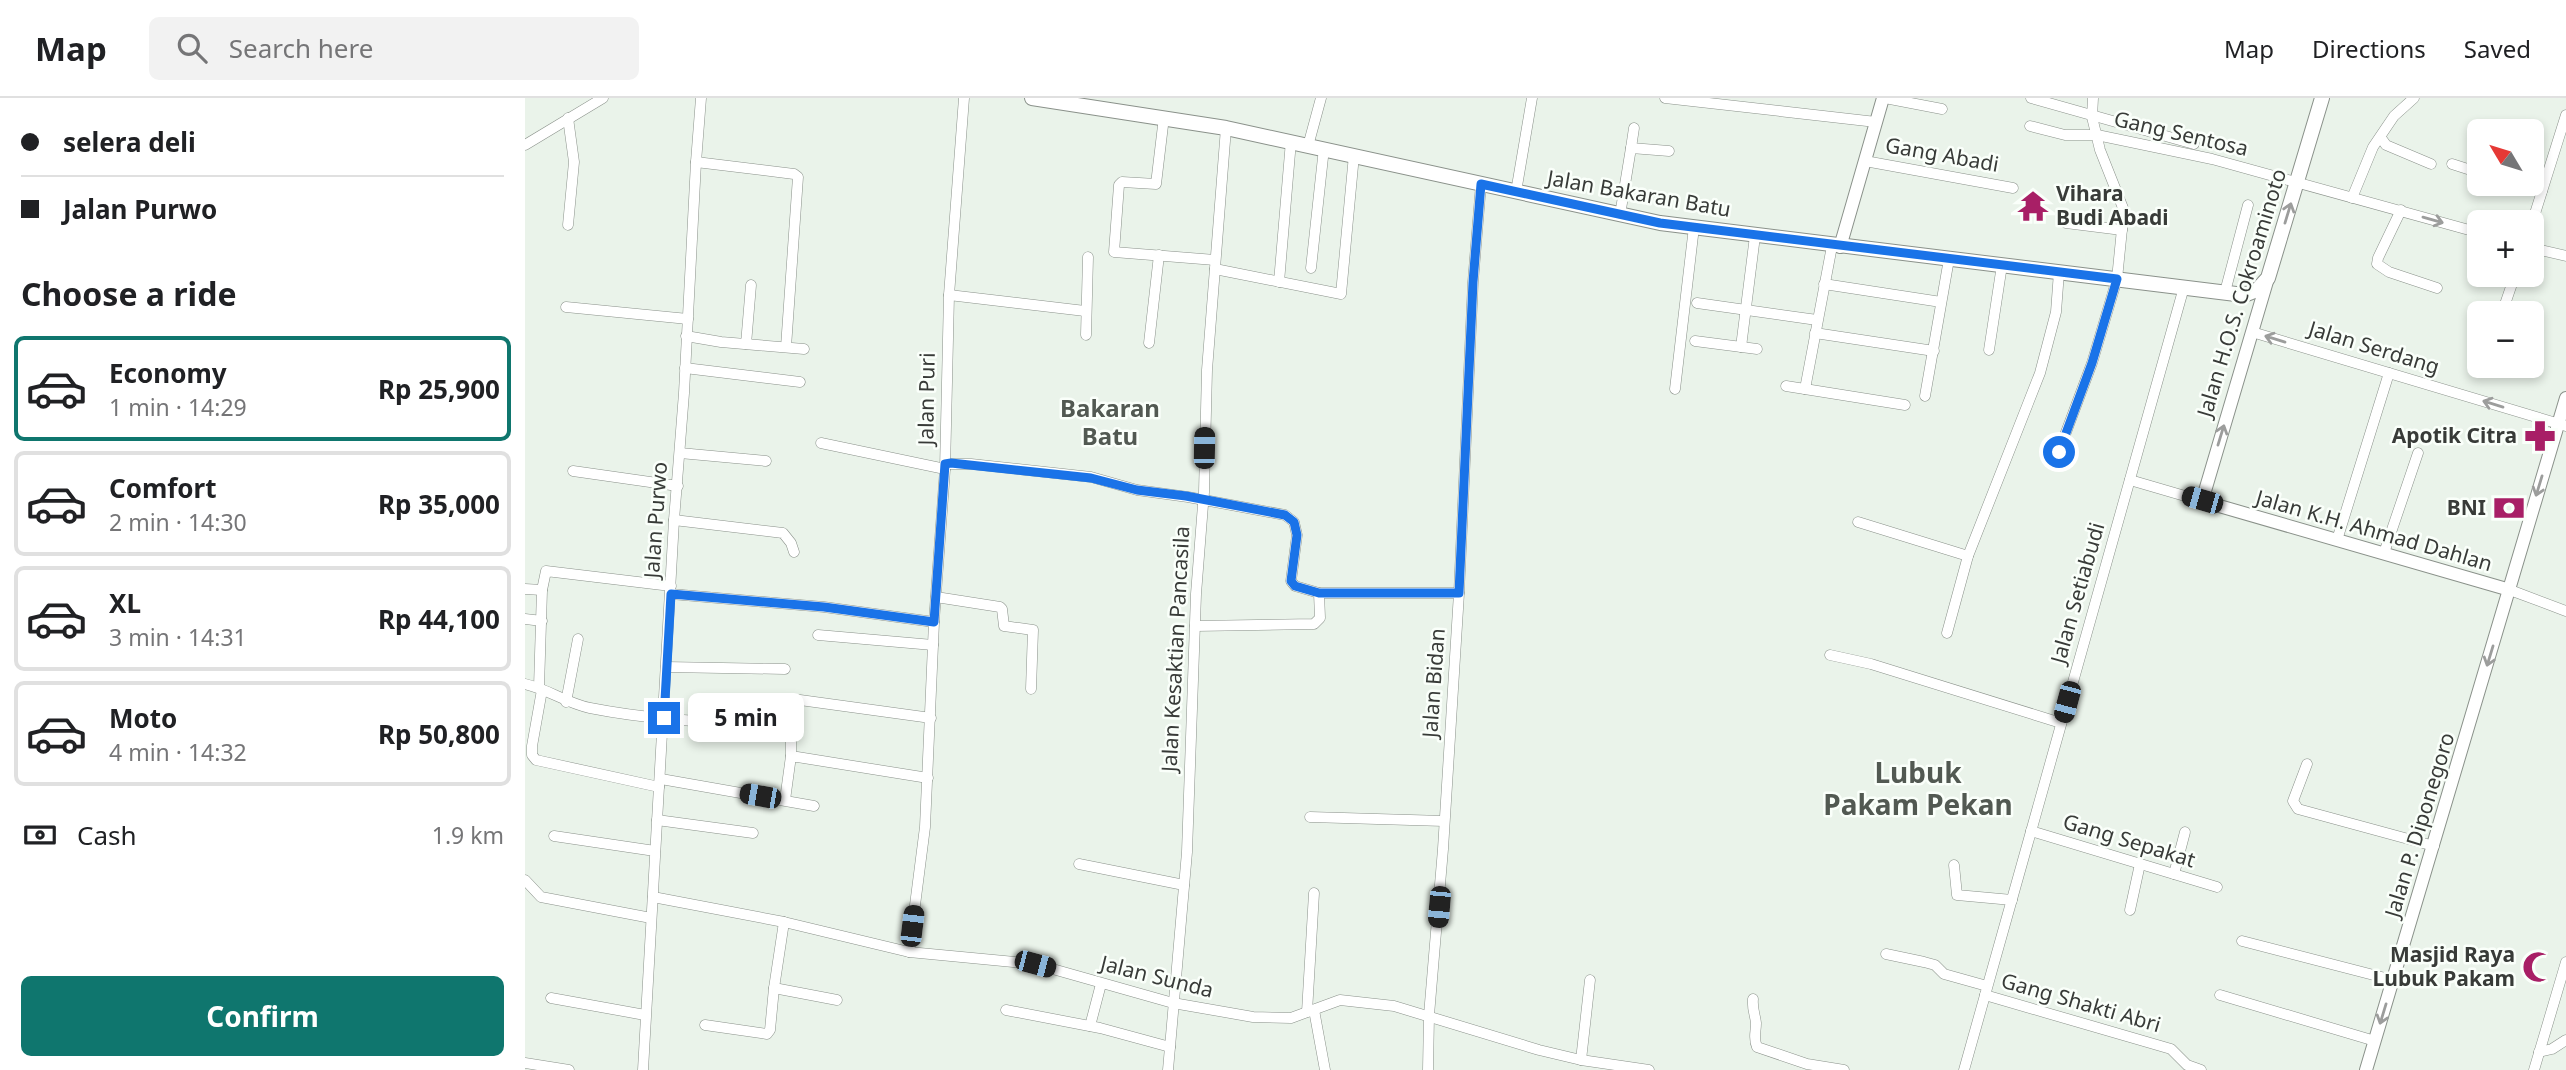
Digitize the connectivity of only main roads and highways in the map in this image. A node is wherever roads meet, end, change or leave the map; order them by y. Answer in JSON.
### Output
{"nodes":[{"id":1,"x":1032,"y":98,"type":"edge"},
{"id":2,"x":1884,"y":98,"type":"edge"},
{"id":3,"x":2322,"y":98,"type":"edge"},
{"id":4,"x":1095,"y":103,"type":"edge"},
{"id":5,"x":1836,"y":246,"type":"junction"},
{"id":6,"x":2268,"y":278,"type":"junction"},
{"id":7,"x":2244,"y":295,"type":"junction"},
{"id":8,"x":2254,"y":325,"type":"junction"},
{"id":9,"x":2566,"y":398,"type":"edge"},
{"id":10,"x":2562,"y":425,"type":"edge"},
{"id":11,"x":2202,"y":500,"type":"joint"},
{"id":12,"x":2510,"y":590,"type":"junction"},
{"id":13,"x":2366,"y":1070,"type":"edge"}],
"edges":[{"from":1,"to":4,"type":"highway","name":"Jalan Bakaran Batu"},
{"from":2,"to":5,"type":"main road"},
{"from":6,"to":3,"type":"highway","name":"Jalan H.O.S. Cokroaminoto","one_way":true},
{"from":4,"to":5,"type":"highway","name":"Jalan Bakaran Batu"},
{"from":5,"to":7,"type":"highway","name":"Jalan Bakaran Batu"},
{"from":6,"to":7,"type":"highway"},
{"from":6,"to":8,"type":"main road","name":"Jalan H.O.S. Cokroaminoto"},
{"from":7,"to":8,"type":"main road"},
{"from":11,"to":8,"type":"main road","name":"Jalan H.O.S. Cokroaminoto","one_way":true},
{"from":9,"to":10,"type":"main road","name":"Jalan P. Diponegoro"},
{"from":10,"to":12,"type":"main road","name":"Jalan P. Diponegoro","one_way":true},
{"from":11,"to":12,"type":"main road","name":"Jalan K.H. Ahmad Dahlan"},
{"from":12,"to":13,"type":"main road","name":"Jalan P. Diponegoro","one_way":true}]}
